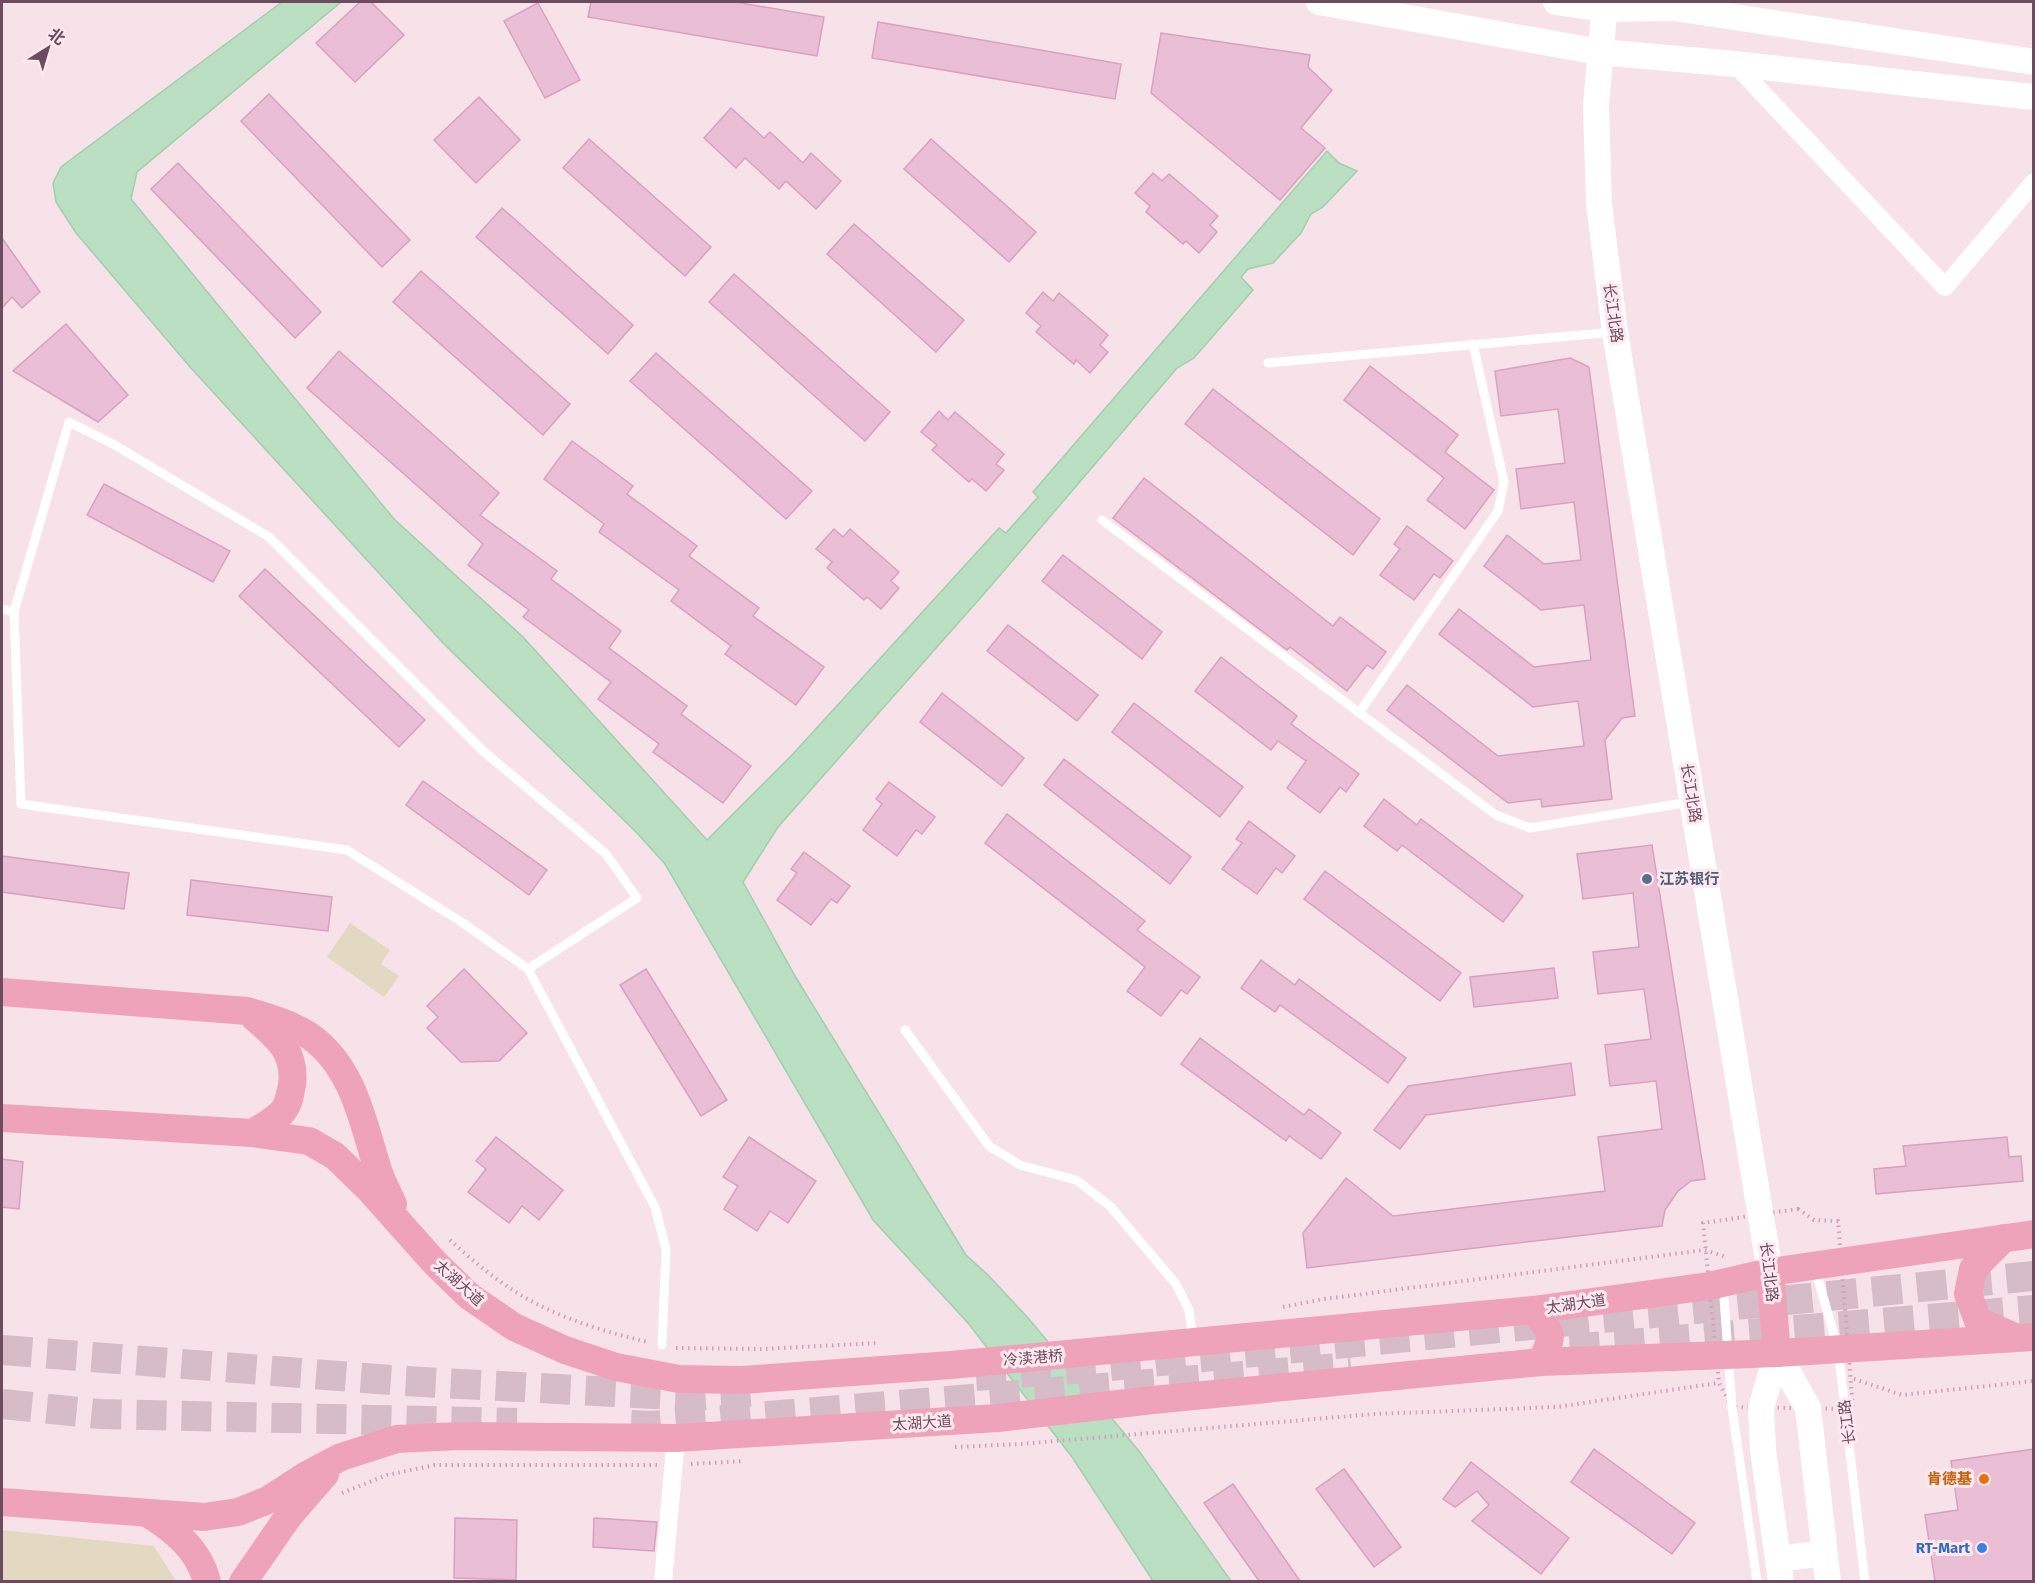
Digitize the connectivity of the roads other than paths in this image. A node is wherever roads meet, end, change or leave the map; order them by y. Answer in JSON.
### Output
{"nodes":[{"id":1,"x":1319,"y":2,"type":"edge"},
{"id":2,"x":1556,"y":2,"type":"edge"},
{"id":3,"x":1604,"y":5,"type":"edge"},
{"id":4,"x":1600,"y":51,"type":"junction"},
{"id":5,"x":2034,"y":62,"type":"edge"},
{"id":6,"x":1735,"y":64,"type":"junction"},
{"id":7,"x":2034,"y":97,"type":"edge"},
{"id":8,"x":2034,"y":182,"type":"edge"},
{"id":9,"x":1615,"y":332,"type":"junction"},
{"id":10,"x":1473,"y":344,"type":"junction"},
{"id":11,"x":1268,"y":363,"type":"dead end"},
{"id":12,"x":1102,"y":520,"type":"dead end"},
{"id":13,"x":2,"y":609,"type":"edge"},
{"id":14,"x":14,"y":612,"type":"junction"},
{"id":15,"x":1359,"y":713,"type":"junction"},
{"id":16,"x":1693,"y":802,"type":"junction"},
{"id":17,"x":528,"y":969,"type":"junction"},
{"id":18,"x":2,"y":992,"type":"edge"},
{"id":19,"x":247,"y":1011,"type":"junction"},
{"id":20,"x":905,"y":1030,"type":"dead end"},
{"id":21,"x":2,"y":1118,"type":"edge"},
{"id":22,"x":252,"y":1133,"type":"junction"},
{"id":23,"x":402,"y":1226,"type":"junction"},
{"id":24,"x":2034,"y":1234,"type":"edge"},
{"id":25,"x":2004,"y":1238,"type":"junction"},
{"id":26,"x":1815,"y":1266,"type":"junction"},
{"id":27,"x":1725,"y":1270,"type":"junction"},
{"id":28,"x":1770,"y":1272,"type":"junction"},
{"id":29,"x":1533,"y":1310,"type":"junction"},
{"id":30,"x":2025,"y":1337,"type":"edge"},
{"id":31,"x":1193,"y":1343,"type":"junction"},
{"id":32,"x":662,"y":1345,"type":"road end"},
{"id":33,"x":1115,"y":1350,"type":"joint"},
{"id":34,"x":1778,"y":1353,"type":"junction"},
{"id":35,"x":1541,"y":1362,"type":"junction"},
{"id":36,"x":1839,"y":1362,"type":"junction"},
{"id":37,"x":951,"y":1365,"type":"joint"},
{"id":38,"x":1729,"y":1366,"type":"junction"},
{"id":39,"x":675,"y":1452,"type":"junction"},
{"id":40,"x":341,"y":1457,"type":"junction"},
{"id":41,"x":2,"y":1502,"type":"edge"},
{"id":42,"x":147,"y":1513,"type":"junction"},
{"id":43,"x":1824,"y":1553,"type":"junction"},
{"id":44,"x":1780,"y":1570,"type":"edge"},
{"id":45,"x":207,"y":1581,"type":"edge"},
{"id":46,"x":243,"y":1581,"type":"edge"},
{"id":47,"x":663,"y":1581,"type":"edge"},
{"id":48,"x":1756,"y":1581,"type":"edge"},
{"id":49,"x":1828,"y":1581,"type":"edge"},
{"id":50,"x":1865,"y":1581,"type":"edge"}],
"edges":[{"from":1,"to":4,"type":"main road"},
{"from":2,"to":3,"type":"main road"},
{"from":3,"to":4,"type":"main road","name":"长江北路"},
{"from":3,"to":5,"type":"main road"},
{"from":4,"to":6,"type":"main road"},
{"from":4,"to":9,"type":"main road","name":"长江北路"},
{"from":6,"to":7,"type":"main road"},
{"from":6,"to":8,"type":"street"},
{"from":9,"to":10,"type":"lane"},
{"from":9,"to":16,"type":"main road","name":"长江北路"},
{"from":10,"to":11,"type":"lane"},
{"from":10,"to":15,"type":"lane"},
{"from":12,"to":15,"type":"lane"},
{"from":13,"to":14,"type":"lane"},
{"from":14,"to":17,"type":"lane"},
{"from":14,"to":17,"type":"lane"},
{"from":15,"to":16,"type":"lane"},
{"from":16,"to":28,"type":"main road","name":"长江北路"},
{"from":17,"to":32,"type":"lane"},
{"from":18,"to":19,"type":"main road"},
{"from":19,"to":22,"type":"main road"},
{"from":19,"to":23,"type":"main road"},
{"from":20,"to":31,"type":"lane"},
{"from":21,"to":22,"type":"main road","name":"太湖大道"},
{"from":22,"to":23,"type":"main road","name":"太湖大道"},
{"from":23,"to":37,"type":"main road","name":"太湖大道"},
{"from":24,"to":25,"type":"main road","name":"太湖大道"},
{"from":25,"to":26,"type":"main road","name":"太湖大道"},
{"from":25,"to":30,"type":"main road"},
{"from":26,"to":28,"type":"main road","name":"太湖大道"},
{"from":26,"to":36,"type":"lane","name":"长江路"},
{"from":27,"to":28,"type":"main road","name":"太湖大道"},
{"from":27,"to":29,"type":"main road","name":"太湖大道"},
{"from":27,"to":38,"type":"lane"},
{"from":28,"to":34,"type":"main road","name":"长江北路"},
{"from":29,"to":31,"type":"main road","name":"太湖大道"},
{"from":29,"to":35,"type":"main road"},
{"from":30,"to":36,"type":"main road"},
{"from":31,"to":33,"type":"main road","name":"太湖大道"},
{"from":33,"to":37,"type":"main road","name":"冷渎港桥"},
{"from":34,"to":36,"type":"main road"},
{"from":34,"to":38,"type":"main road"},
{"from":34,"to":43,"type":"main road"},
{"from":34,"to":44,"type":"main road","name":"长江北路"},
{"from":35,"to":38,"type":"main road"},
{"from":35,"to":39,"type":"main road","name":"太湖大道"},
{"from":36,"to":50,"type":"lane","name":"长江路"},
{"from":38,"to":48,"type":"lane"},
{"from":39,"to":40,"type":"main road","name":"太湖大道"},
{"from":39,"to":47,"type":"street"},
{"from":40,"to":42,"type":"main road","name":"太湖大道"},
{"from":40,"to":46,"type":"main road"},
{"from":41,"to":42,"type":"main road","name":"太湖大道"},
{"from":42,"to":45,"type":"main road"},
{"from":43,"to":44,"type":"main road"},
{"from":43,"to":49,"type":"main road"}]}
